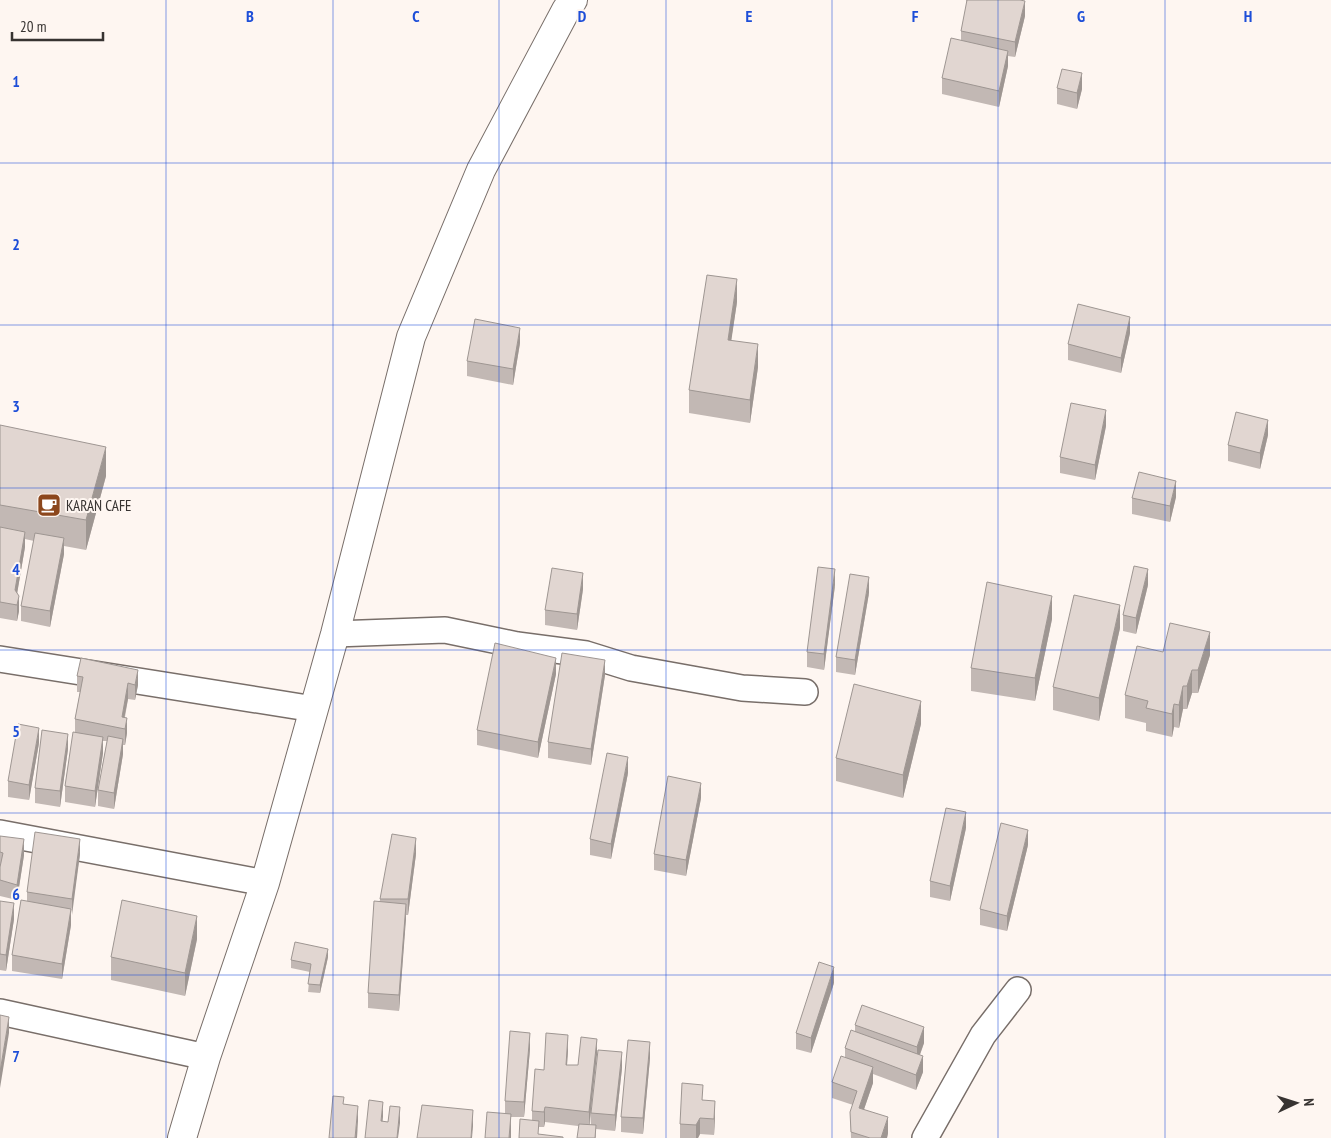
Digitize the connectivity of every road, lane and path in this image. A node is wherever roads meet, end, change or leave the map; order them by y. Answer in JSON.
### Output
{"nodes":[{"id":1,"x":574,"y":0,"type":"edge"},
{"id":2,"x":335,"y":634,"type":"junction"},
{"id":3,"x":0,"y":659,"type":"edge"},
{"id":4,"x":805,"y":692,"type":"dead end"},
{"id":5,"x":314,"y":709,"type":"junction"},
{"id":6,"x":0,"y":833,"type":"edge"},
{"id":7,"x":265,"y":883,"type":"junction"},
{"id":8,"x":1018,"y":990,"type":"dead end"},
{"id":9,"x":0,"y":1012,"type":"edge"},
{"id":10,"x":206,"y":1057,"type":"junction"},
{"id":11,"x":182,"y":1138,"type":"edge"},
{"id":12,"x":925,"y":1138,"type":"edge"}],
"edges":[{"from":1,"to":2,"type":"main road"},
{"from":2,"to":4,"type":"street"},
{"from":2,"to":5,"type":"main road"},
{"from":3,"to":5,"type":"street"},
{"from":5,"to":7,"type":"main road"},
{"from":6,"to":7,"type":"street"},
{"from":7,"to":10,"type":"main road"},
{"from":8,"to":12,"type":"street"},
{"from":9,"to":10,"type":"street"},
{"from":10,"to":11,"type":"main road"}]}
